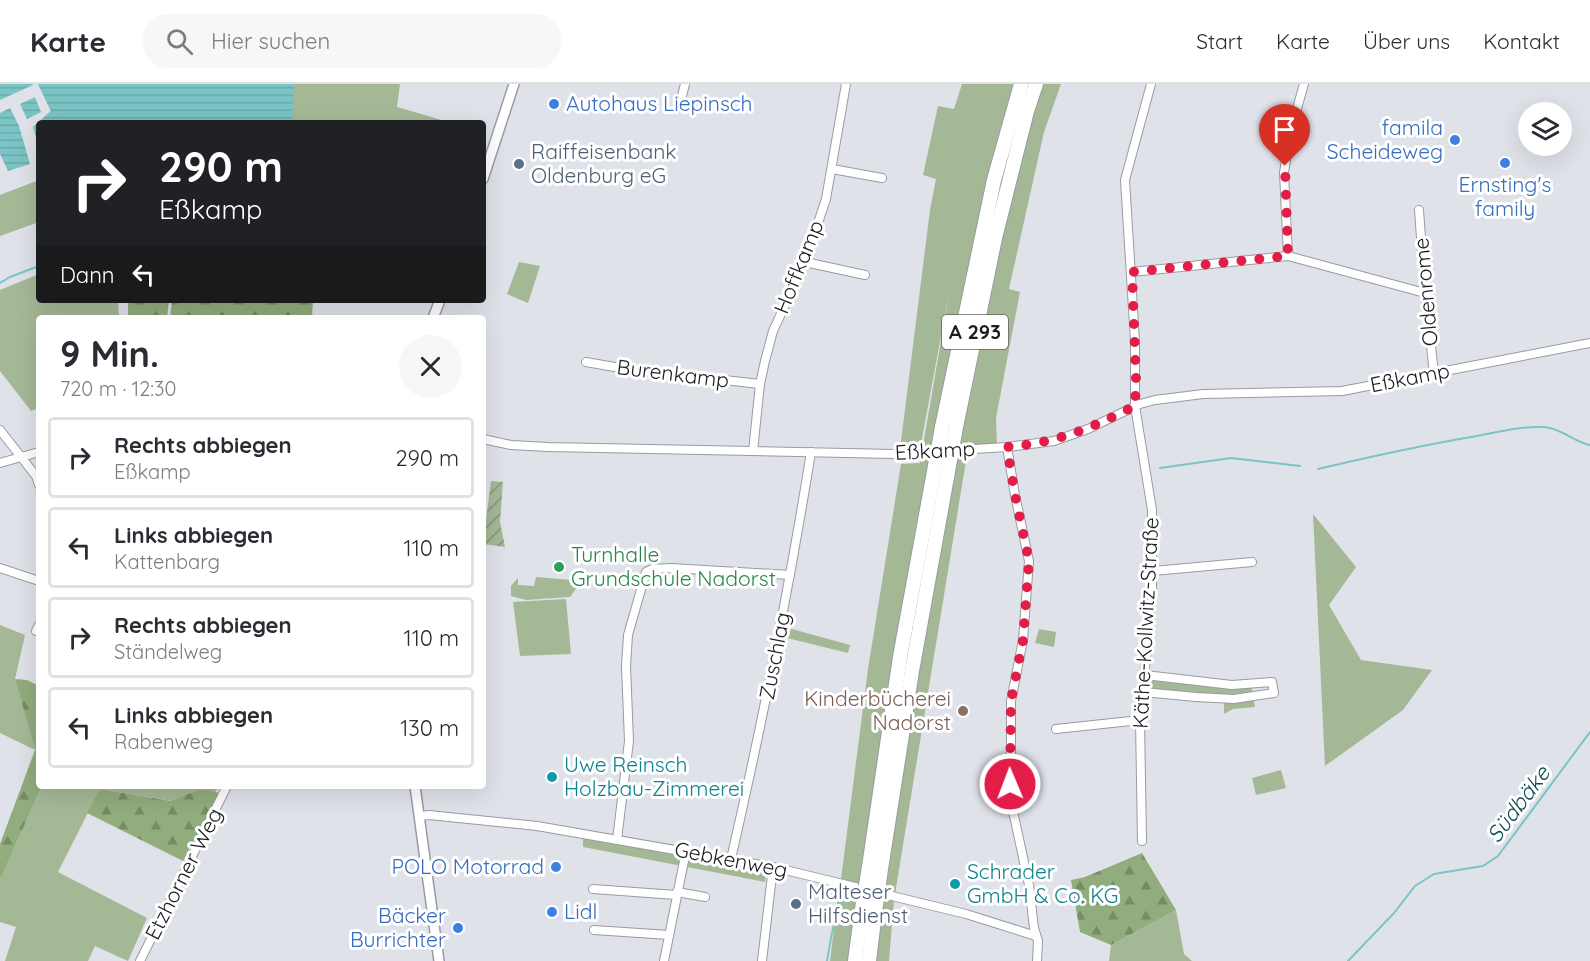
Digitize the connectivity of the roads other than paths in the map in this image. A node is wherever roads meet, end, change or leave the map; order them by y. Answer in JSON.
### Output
{"nodes":[{"id":1,"x":514,"y":84,"type":"edge"},
{"id":2,"x":685,"y":84,"type":"edge"},
{"id":3,"x":846,"y":84,"type":"edge"},
{"id":4,"x":1021,"y":84,"type":"edge"},
{"id":5,"x":1036,"y":84,"type":"edge"},
{"id":6,"x":1151,"y":84,"type":"edge"},
{"id":7,"x":1304,"y":84,"type":"edge"},
{"id":8,"x":679,"y":108,"type":"dead end"},
{"id":9,"x":832,"y":169,"type":"junction"},
{"id":10,"x":486,"y":170,"type":"edge"},
{"id":11,"x":882,"y":178,"type":"dead end"},
{"id":12,"x":1419,"y":210,"type":"dead end"},
{"id":13,"x":1288,"y":256,"type":"junction"},
{"id":14,"x":805,"y":261,"type":"junction"},
{"id":15,"x":1132,"y":272,"type":"junction"},
{"id":16,"x":865,"y":275,"type":"dead end"},
{"id":17,"x":1425,"y":293,"type":"junction"},
{"id":18,"x":1590,"y":343,"type":"edge"},
{"id":19,"x":586,"y":362,"type":"dead end"},
{"id":20,"x":1434,"y":373,"type":"junction"},
{"id":21,"x":760,"y":384,"type":"junction"},
{"id":22,"x":1135,"y":406,"type":"junction"},
{"id":23,"x":0,"y":430,"type":"edge"},
{"id":24,"x":486,"y":440,"type":"edge"},
{"id":25,"x":1007,"y":447,"type":"junction"},
{"id":26,"x":753,"y":451,"type":"junction"},
{"id":27,"x":811,"y":452,"type":"junction"},
{"id":28,"x":36,"y":453,"type":"edge"},
{"id":29,"x":21,"y":457,"type":"junction"},
{"id":30,"x":0,"y":463,"type":"edge"},
{"id":31,"x":36,"y":476,"type":"edge"},
{"id":32,"x":940,"y":477,"type":"junction"},
{"id":33,"x":1252,"y":562,"type":"dead end"},
{"id":34,"x":0,"y":568,"type":"edge"},
{"id":35,"x":1153,"y":571,"type":"junction"},
{"id":36,"x":790,"y":575,"type":"junction"},
{"id":37,"x":36,"y":580,"type":"edge"},
{"id":38,"x":1145,"y":675,"type":"junction"},
{"id":39,"x":1143,"y":692,"type":"junction"},
{"id":40,"x":1140,"y":720,"type":"junction"},
{"id":41,"x":1056,"y":729,"type":"dead end"},
{"id":42,"x":226,"y":789,"type":"edge"},
{"id":43,"x":416,"y":789,"type":"edge"},
{"id":44,"x":420,"y":816,"type":"junction"},
{"id":45,"x":617,"y":840,"type":"junction"},
{"id":46,"x":1143,"y":841,"type":"dead end"},
{"id":47,"x":686,"y":851,"type":"junction"},
{"id":48,"x":731,"y":860,"type":"junction"},
{"id":49,"x":773,"y":867,"type":"junction"},
{"id":50,"x":593,"y":889,"type":"dead end"},
{"id":51,"x":677,"y":893,"type":"junction"},
{"id":52,"x":705,"y":897,"type":"dead end"},
{"id":53,"x":868,"y":911,"type":"junction"},
{"id":54,"x":594,"y":930,"type":"dead end"},
{"id":55,"x":669,"y":935,"type":"junction"},
{"id":56,"x":1036,"y":936,"type":"junction"},
{"id":57,"x":140,"y":961,"type":"edge"},
{"id":58,"x":439,"y":961,"type":"edge"},
{"id":59,"x":664,"y":961,"type":"edge"},
{"id":60,"x":762,"y":961,"type":"edge"},
{"id":61,"x":855,"y":961,"type":"edge"},
{"id":62,"x":868,"y":961,"type":"edge"},
{"id":63,"x":1037,"y":961,"type":"edge"}],
"edges":[{"from":1,"to":10,"type":"street"},
{"from":2,"to":8,"type":"street"},
{"from":3,"to":9,"type":"street","name":"Hoffkamp"},
{"from":4,"to":32,"type":"highway","number":"A 293","bridge":true},
{"from":5,"to":32,"type":"highway","number":"A 293","bridge":true},
{"from":6,"to":15,"type":"street","name":"Käthe-Kollwitz-Straße"},
{"from":7,"to":13,"type":"street"},
{"from":9,"to":11,"type":"street"},
{"from":9,"to":14,"type":"street","name":"Hoffkamp"},
{"from":12,"to":17,"type":"street","name":"Oldenrome"},
{"from":13,"to":15,"type":"street"},
{"from":13,"to":17,"type":"street"},
{"from":14,"to":16,"type":"street"},
{"from":14,"to":21,"type":"street","name":"Hoffkamp"},
{"from":15,"to":22,"type":"street","name":"Käthe-Kollwitz-Straße"},
{"from":17,"to":20,"type":"street","name":"Oldenrome"},
{"from":18,"to":20,"type":"street","name":"Eßkamp"},
{"from":19,"to":21,"type":"street","name":"Burenkamp"},
{"from":20,"to":22,"type":"street","name":"Eßkamp"},
{"from":21,"to":26,"type":"street","name":"Hoffkamp"},
{"from":22,"to":25,"type":"street","name":"Eßkamp"},
{"from":22,"to":35,"type":"street","name":"Käthe-Kollwitz-Straße"},
{"from":23,"to":29,"type":"street"},
{"from":24,"to":26,"type":"street","name":"Eßkamp"},
{"from":25,"to":27,"type":"street","name":"Eßkamp"},
{"from":25,"to":56,"type":"street"},
{"from":26,"to":27,"type":"street","name":"Eßkamp"},
{"from":27,"to":36,"type":"street","name":"Zuschlag"},
{"from":28,"to":29,"type":"street"},
{"from":29,"to":30,"type":"street"},
{"from":29,"to":31,"type":"street"},
{"from":32,"to":53,"type":"highway","number":"A 293","bridge":true},
{"from":33,"to":35,"type":"street"},
{"from":34,"to":37,"type":"street"},
{"from":35,"to":38,"type":"street","name":"Käthe-Kollwitz-Straße"},
{"from":36,"to":45,"type":"street"},
{"from":36,"to":48,"type":"street","name":"Zuschlag"},
{"from":38,"to":39,"type":"street","name":"Käthe-Kollwitz-Straße"},
{"from":38,"to":39,"type":"street"},
{"from":39,"to":40,"type":"street","name":"Käthe-Kollwitz-Straße"},
{"from":40,"to":41,"type":"street"},
{"from":40,"to":46,"type":"street","name":"Käthe-Kollwitz-Straße"},
{"from":42,"to":57,"type":"street","name":"Etzhorner Weg"},
{"from":43,"to":44,"type":"street"},
{"from":44,"to":45,"type":"street","name":"Gebkenweg"},
{"from":44,"to":58,"type":"street"},
{"from":45,"to":47,"type":"street","name":"Gebkenweg"},
{"from":47,"to":48,"type":"street","name":"Gebkenweg"},
{"from":47,"to":51,"type":"street"},
{"from":48,"to":49,"type":"street","name":"Gebkenweg"},
{"from":49,"to":56,"type":"street","name":"Gebkenweg"},
{"from":49,"to":60,"type":"street"},
{"from":50,"to":51,"type":"street"},
{"from":51,"to":52,"type":"street"},
{"from":51,"to":55,"type":"street"},
{"from":53,"to":61,"type":"highway","number":"A 293"},
{"from":53,"to":62,"type":"highway","number":"A 293"},
{"from":54,"to":55,"type":"street"},
{"from":55,"to":59,"type":"street"},
{"from":56,"to":63,"type":"street"}]}
